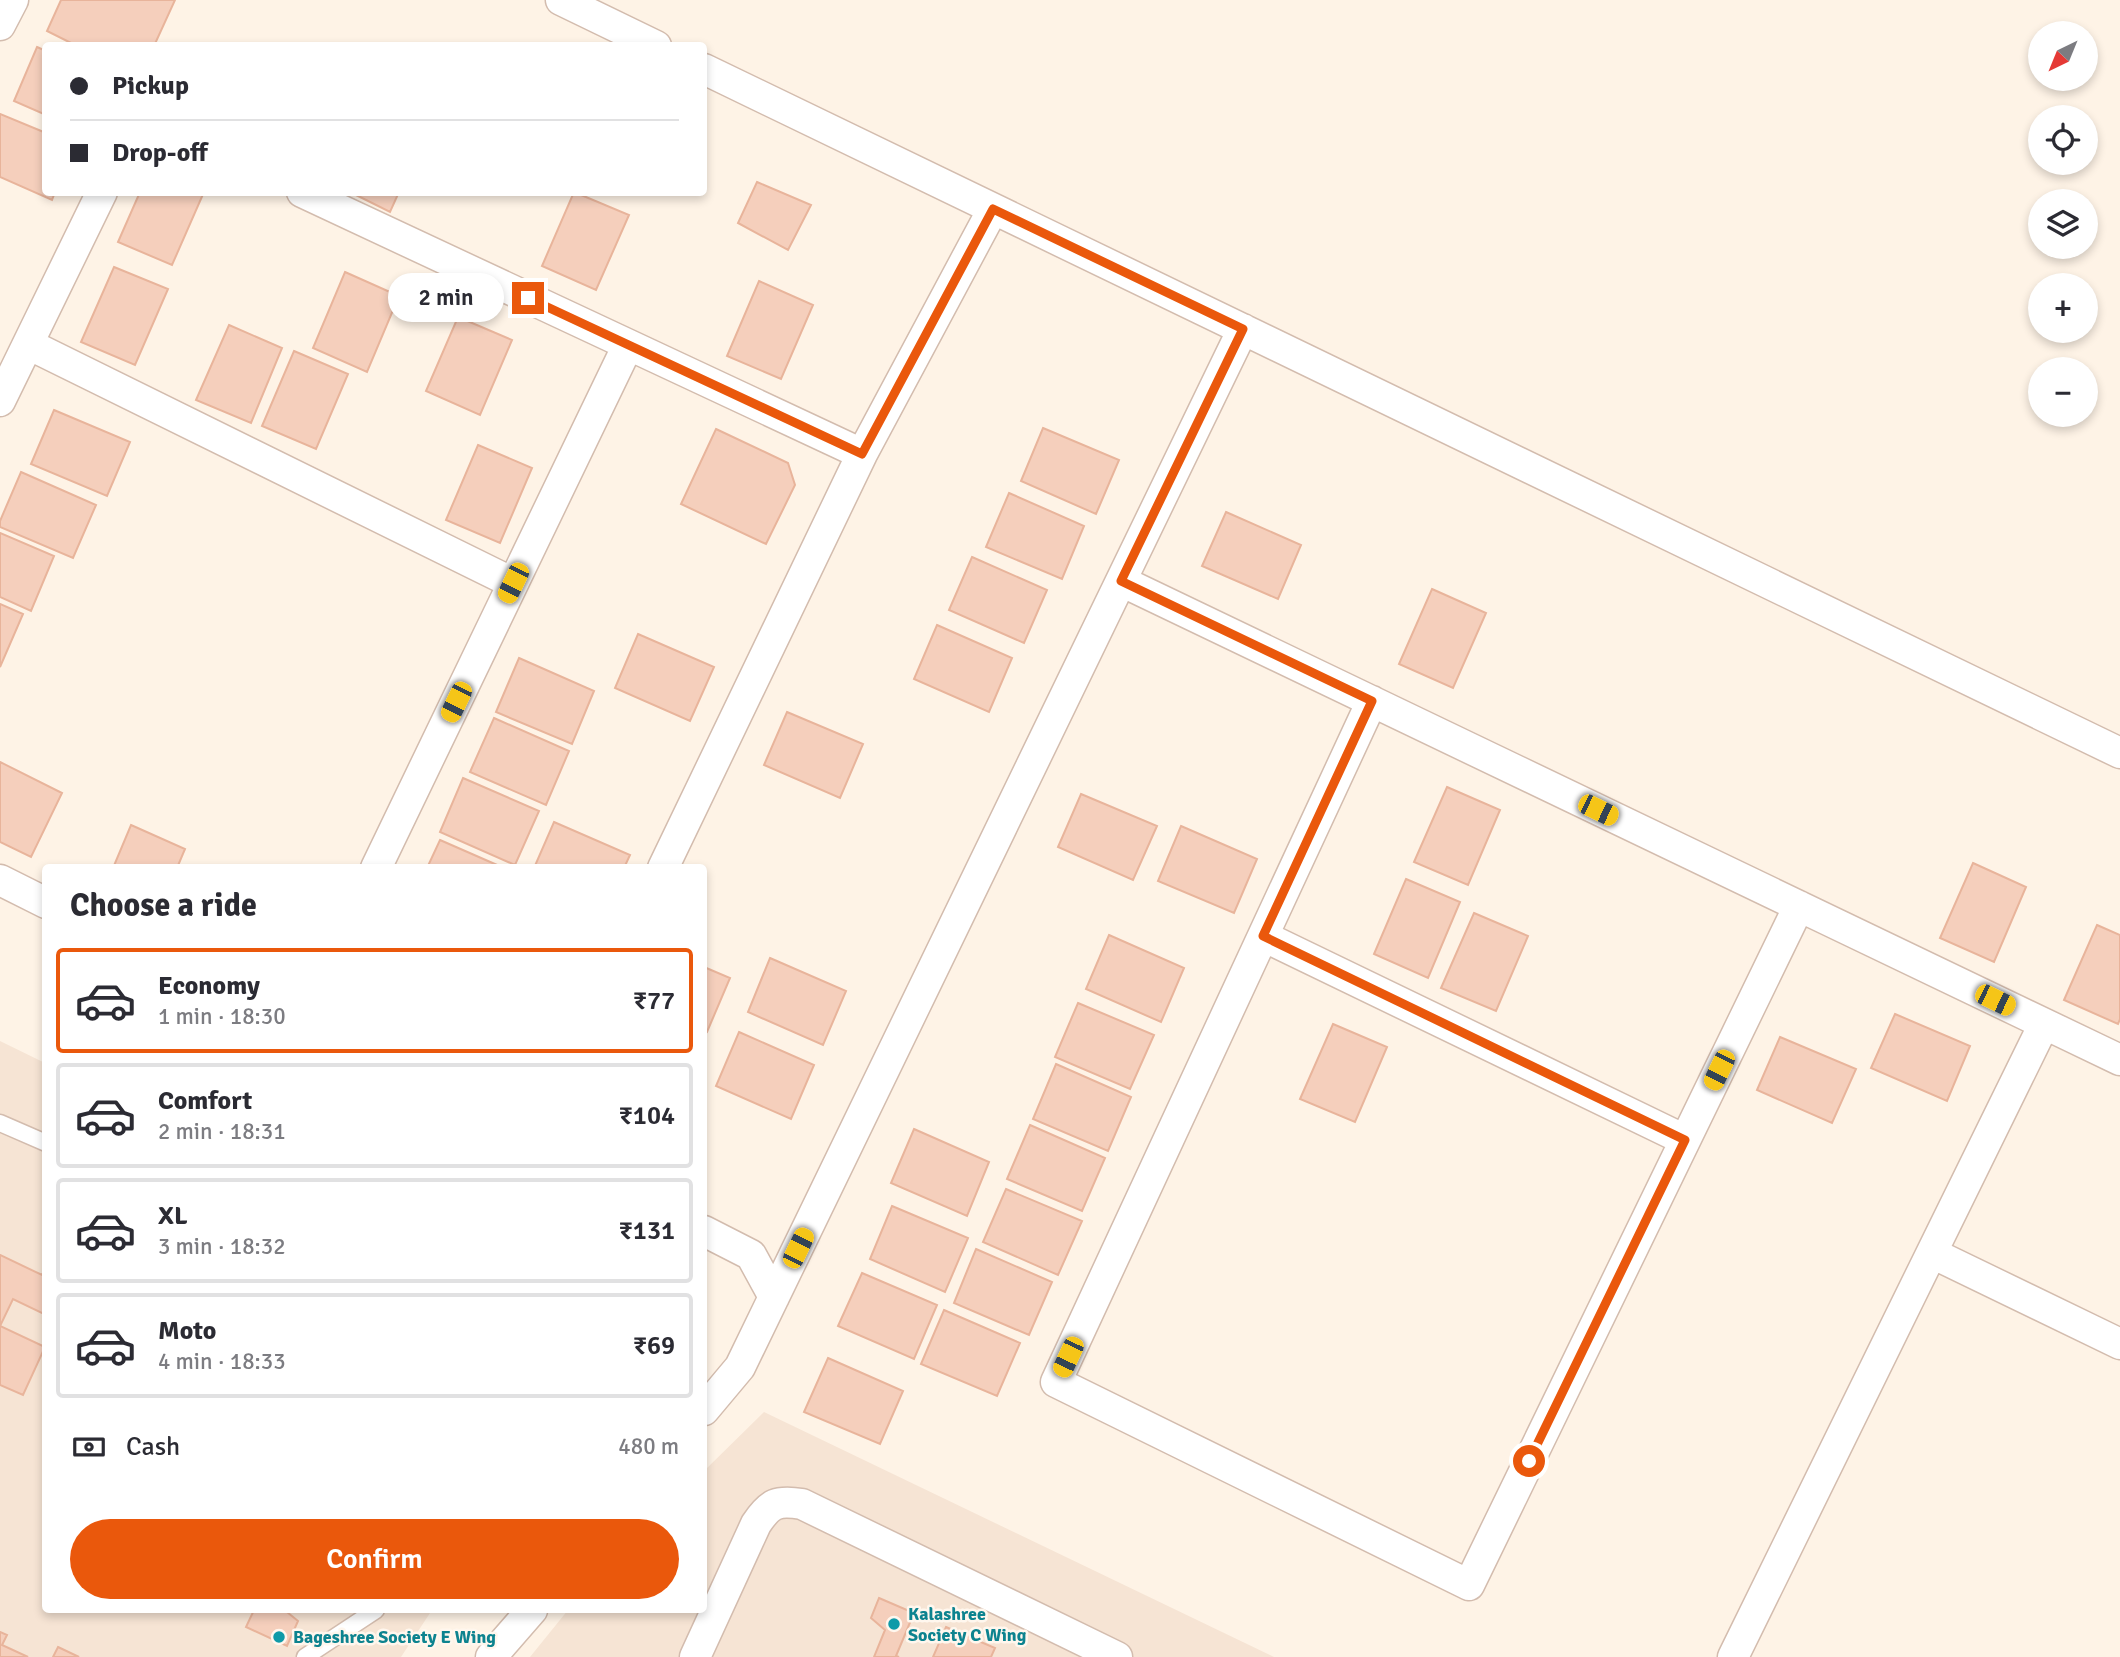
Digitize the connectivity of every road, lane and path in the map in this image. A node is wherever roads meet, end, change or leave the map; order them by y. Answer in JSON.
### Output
{"nodes":[{"id":1,"x":13,"y":0,"type":"edge"},
{"id":2,"x":561,"y":0,"type":"edge"},
{"id":3,"x":0,"y":25,"type":"edge"},
{"id":4,"x":648,"y":42,"type":"edge"},
{"id":5,"x":707,"y":70,"type":"edge"},
{"id":6,"x":100,"y":196,"type":"edge"},
{"id":7,"x":311,"y":196,"type":"edge"},
{"id":8,"x":993,"y":209,"type":"junction"},
{"id":9,"x":1243,"y":329,"type":"junction"},
{"id":10,"x":28,"y":344,"type":"junction"},
{"id":11,"x":628,"y":345,"type":"junction"},
{"id":12,"x":0,"y":401,"type":"edge"},
{"id":13,"x":862,"y":454,"type":"junction"},
{"id":14,"x":1121,"y":581,"type":"junction"},
{"id":15,"x":513,"y":583,"type":"junction"},
{"id":16,"x":1372,"y":701,"type":"junction"},
{"id":17,"x":2120,"y":753,"type":"edge"},
{"id":18,"x":378,"y":864,"type":"edge"},
{"id":19,"x":665,"y":864,"type":"edge"},
{"id":20,"x":0,"y":880,"type":"edge"},
{"id":21,"x":42,"y":901,"type":"edge"},
{"id":22,"x":1799,"y":906,"type":"junction"},
{"id":23,"x":1263,"y":936,"type":"junction"},
{"id":24,"x":2045,"y":1024,"type":"junction"},
{"id":25,"x":2120,"y":1060,"type":"edge"},
{"id":26,"x":0,"y":1123,"type":"edge"},
{"id":27,"x":1685,"y":1140,"type":"junction"},
{"id":28,"x":42,"y":1141,"type":"edge"},
{"id":29,"x":707,"y":1233,"type":"edge"},
{"id":30,"x":1932,"y":1252,"type":"junction"},
{"id":31,"x":774,"y":1297,"type":"junction"},
{"id":32,"x":2120,"y":1343,"type":"edge"},
{"id":33,"x":707,"y":1406,"type":"edge"},
{"id":34,"x":371,"y":1613,"type":"edge"},
{"id":35,"x":529,"y":1613,"type":"edge"},
{"id":36,"x":305,"y":1657,"type":"edge"},
{"id":37,"x":491,"y":1657,"type":"edge"},
{"id":38,"x":695,"y":1657,"type":"edge"},
{"id":39,"x":1117,"y":1657,"type":"edge"},
{"id":40,"x":1733,"y":1657,"type":"edge"}],
"edges":[{"from":1,"to":3,"type":"street"},
{"from":2,"to":4,"type":"street"},
{"from":5,"to":8,"type":"street"},
{"from":6,"to":10,"type":"street"},
{"from":7,"to":11,"type":"street"},
{"from":8,"to":9,"type":"street"},
{"from":8,"to":13,"type":"street"},
{"from":9,"to":14,"type":"street"},
{"from":9,"to":17,"type":"street"},
{"from":10,"to":12,"type":"street"},
{"from":10,"to":15,"type":"street"},
{"from":11,"to":13,"type":"street"},
{"from":11,"to":15,"type":"street"},
{"from":13,"to":19,"type":"street"},
{"from":14,"to":16,"type":"street"},
{"from":14,"to":31,"type":"street"},
{"from":15,"to":18,"type":"street"},
{"from":16,"to":22,"type":"street"},
{"from":16,"to":23,"type":"street"},
{"from":20,"to":21,"type":"street"},
{"from":22,"to":24,"type":"street"},
{"from":22,"to":27,"type":"street"},
{"from":23,"to":27,"type":"street"},
{"from":23,"to":27,"type":"street"},
{"from":24,"to":25,"type":"street"},
{"from":24,"to":30,"type":"street"},
{"from":26,"to":28,"type":"lane"},
{"from":29,"to":31,"type":"street"},
{"from":30,"to":32,"type":"street"},
{"from":30,"to":40,"type":"street"},
{"from":31,"to":33,"type":"street"},
{"from":34,"to":36,"type":"lane"},
{"from":35,"to":37,"type":"street"},
{"from":38,"to":39,"type":"street"}]}
